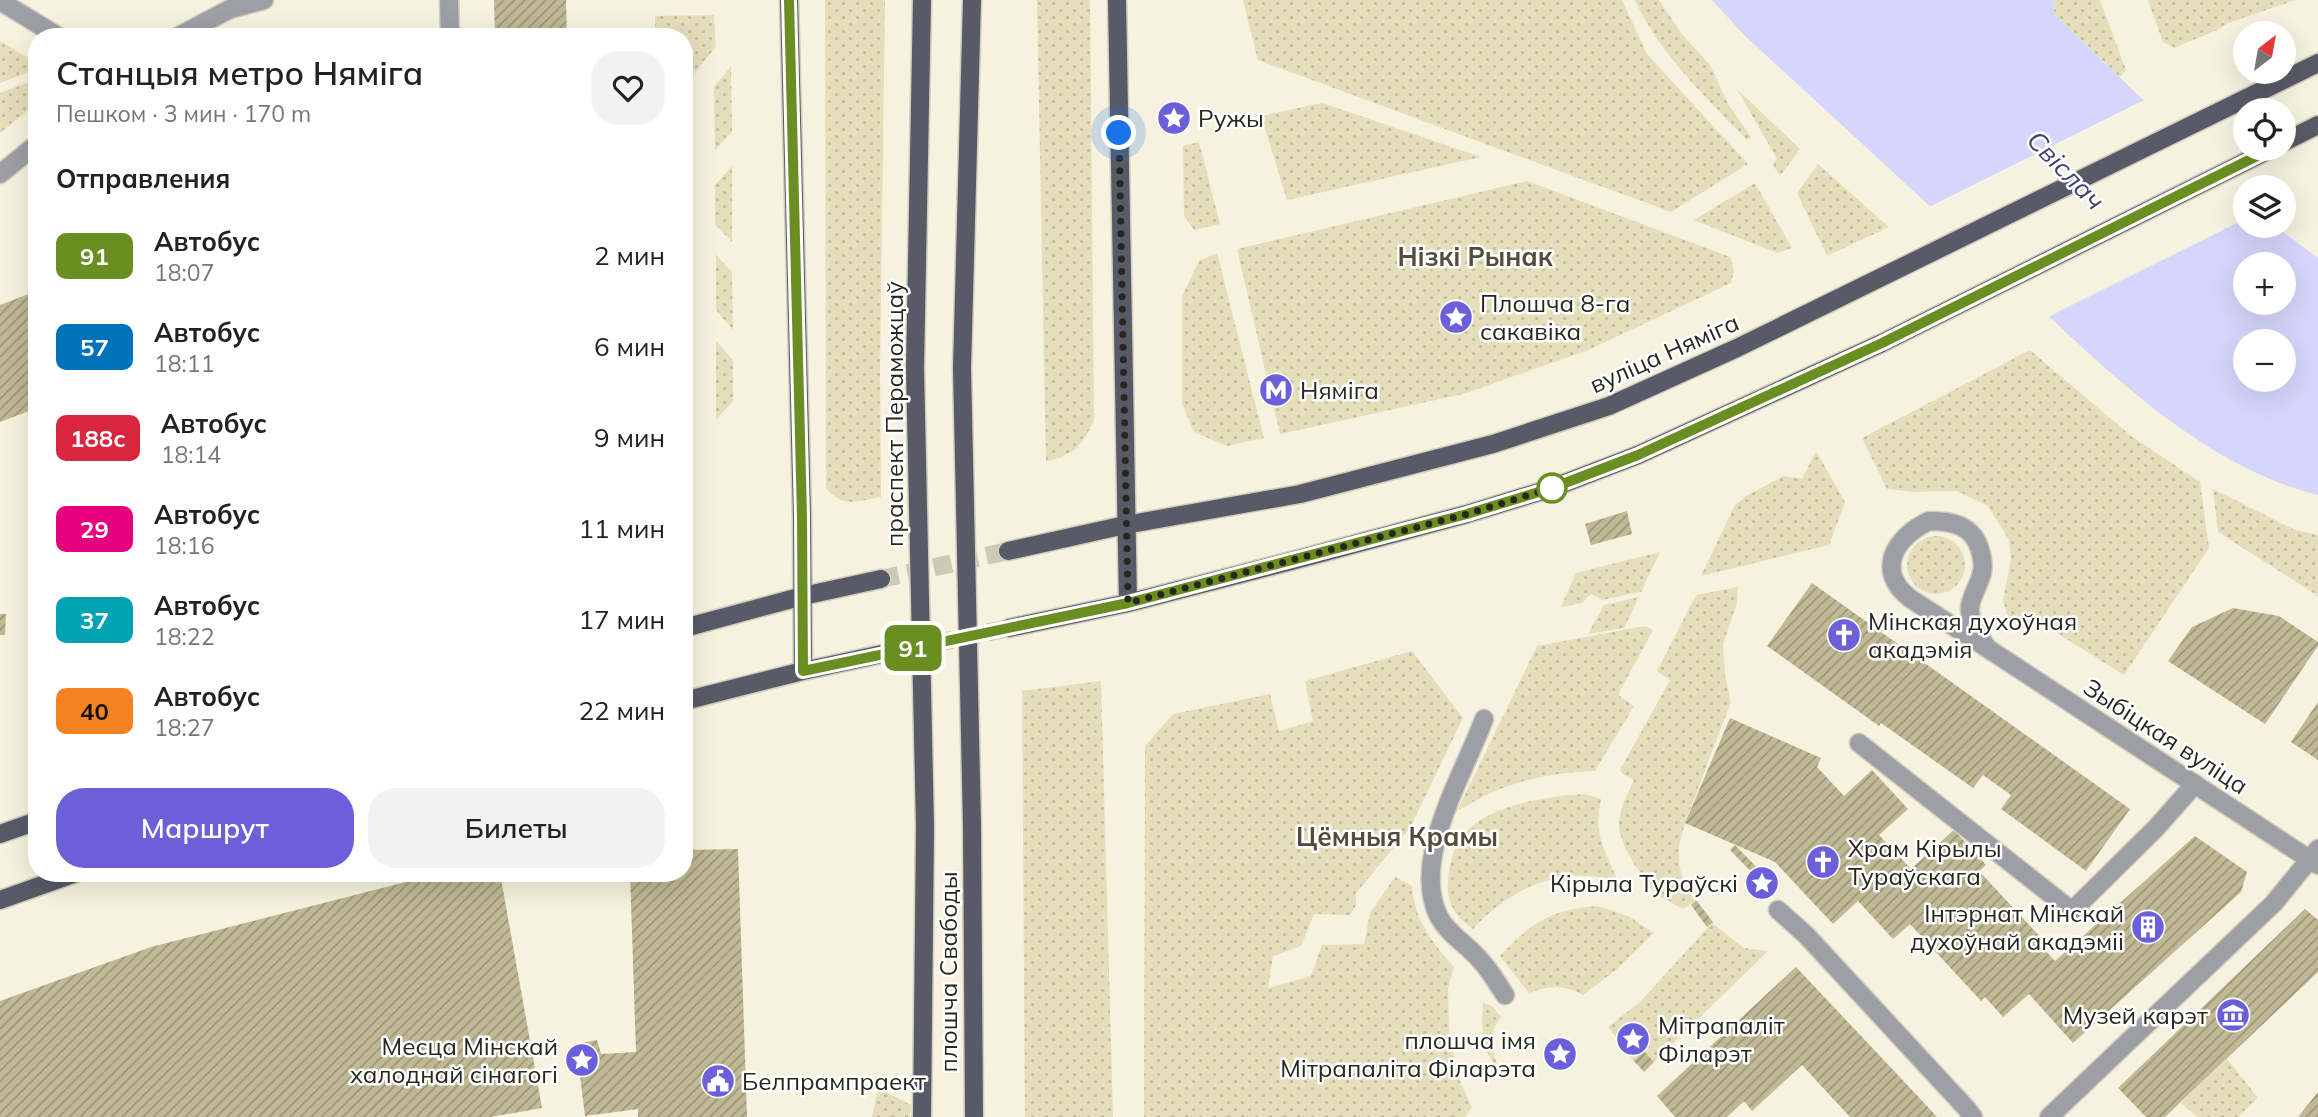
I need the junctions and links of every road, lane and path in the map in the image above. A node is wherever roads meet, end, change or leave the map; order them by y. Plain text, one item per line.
1 (264, 0) edge
2 (449, 0) edge
3 (789, 0) edge
4 (922, 0) edge
5 (972, 0) edge
6 (1117, 0) edge
7 (0, 1) edge
8 (44, 28) edge
9 (194, 28) edge
10 (450, 28) edge
11 (2318, 63) edge
12 (2318, 125) edge
13 (2296, 136) edge
14 (28, 151) edge
15 (2247, 161) edge
16 (0, 174) edge
17 (1125, 525) junction
18 (1008, 551) tunnel mouth
19 (881, 579) tunnel mouth
20 (803, 596) junction
21 (1128, 603) junction
22 (693, 626) edge
23 (1009, 628) tunnel mouth
24 (1987, 648) junction
25 (883, 654) tunnel mouth
26 (803, 671) junction
27 (693, 699) edge
28 (1484, 719) dead end
29 (1859, 743) dead end
30 (2195, 784) junction
31 (28, 824) edge
32 (925, 827) joint
33 (0, 834) edge
34 (2316, 858) edge
35 (52, 882) edge
36 (0, 901) edge
37 (1778, 910) dead end
38 (1505, 995) dead end
39 (922, 1117) edge
40 (974, 1117) edge
41 (1972, 1117) edge
42 (2049, 1117) edge

1 - 9 street
2 - 10 street
3 - 20 main road
4 - 32 main road, праспект Пераможцаў, bridge
5 - 40 main road, плошча Свабоды, bridge
6 - 17 main road
7 - 8 street
11 - 17 main road, вуліца Няміга
12 - 13 main road
14 - 16 street
15 - 21 main road
17 - 18 main road, вуліца Няміга
17 - 21 main road
19 - 20 main road
20 - 22 main road
20 - 26 main road
21 - 23 main road
24 - 24 street, Зыбіцкая вуліца
24 - 30 street, Зыбіцкая вуліца
25 - 26 main road
26 - 27 main road
28 - 38 street
29 - 30 street
30 - 34 street, Зыбіцкая вуліца
31 - 33 main road
32 - 39 main road, плошча Свабоды
34 - 42 street
35 - 36 main road
37 - 41 street

